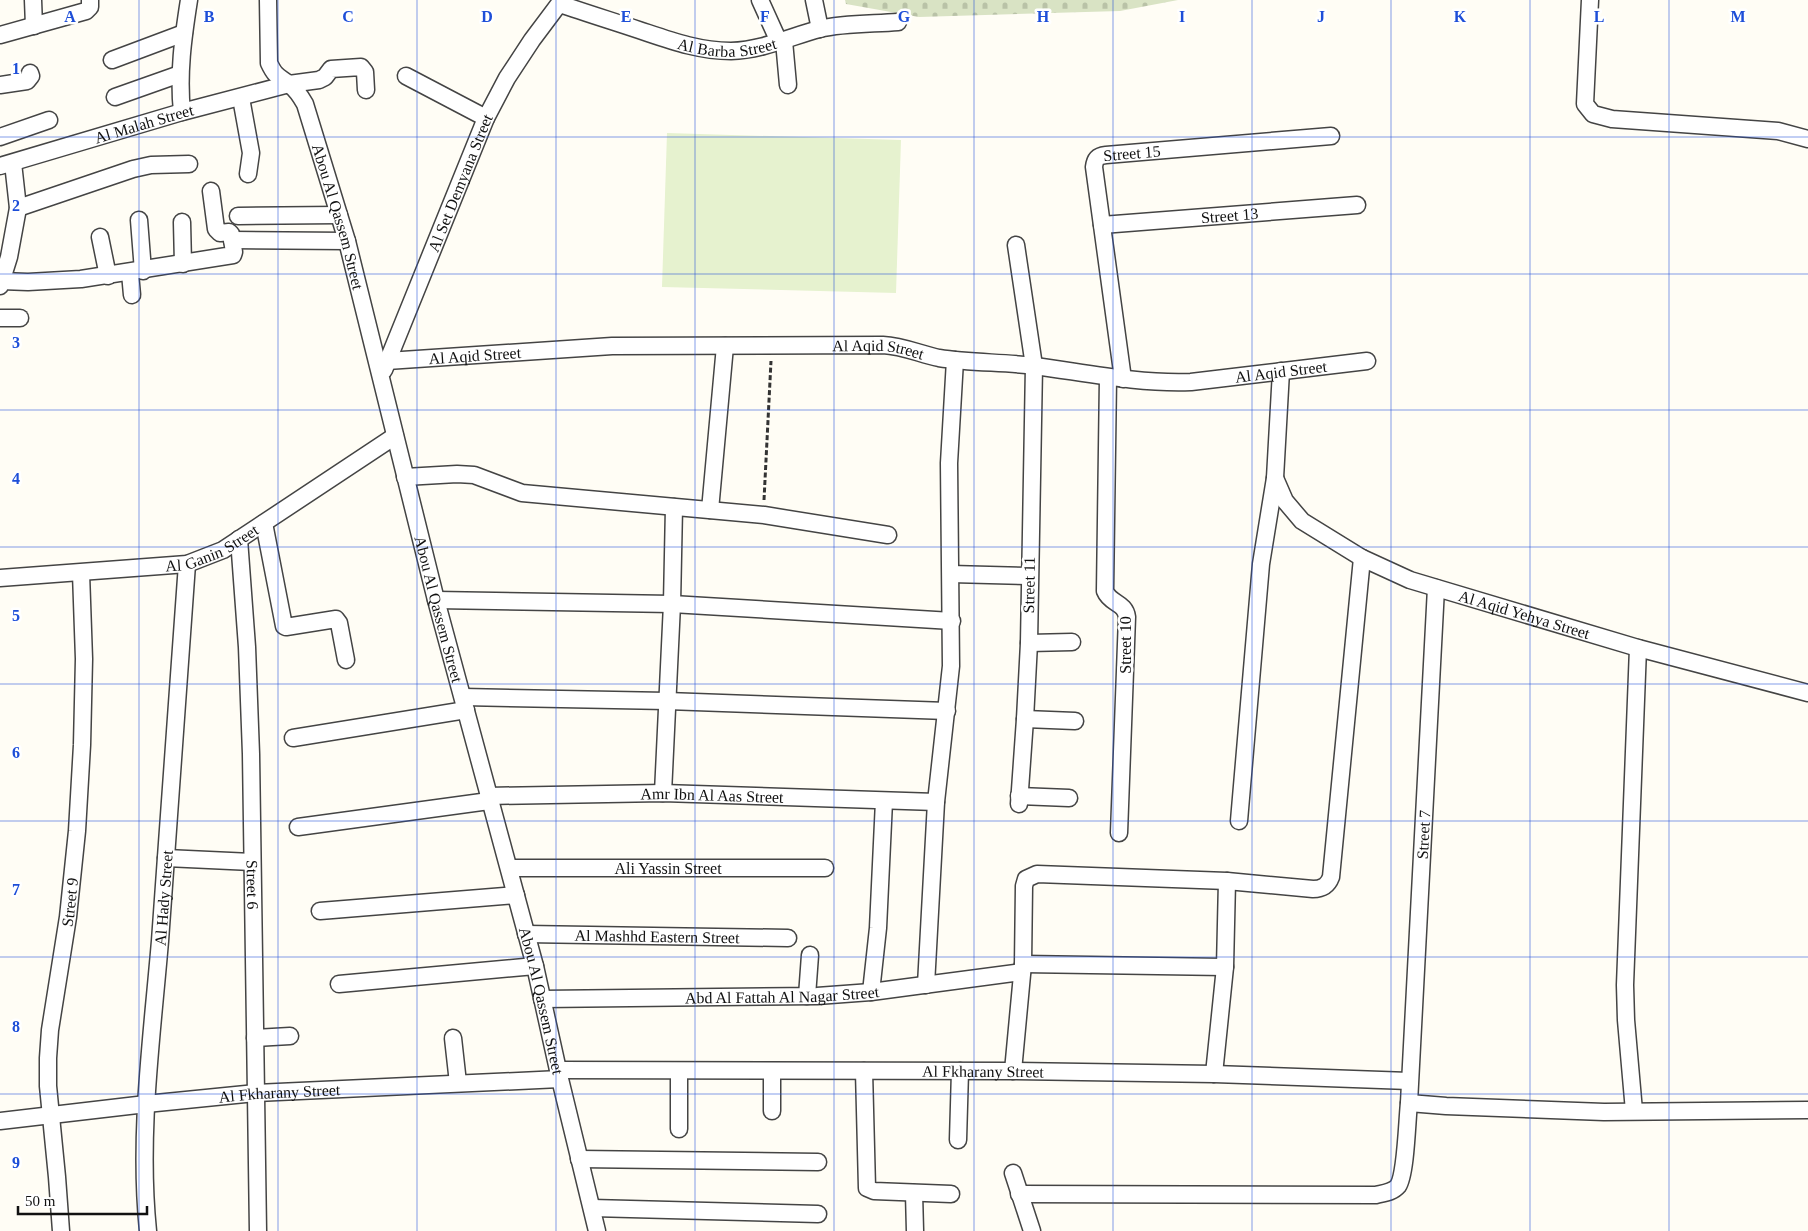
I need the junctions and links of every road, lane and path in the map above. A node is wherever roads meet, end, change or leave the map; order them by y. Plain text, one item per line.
1 (33, 0) edge
2 (90, 0) edge
3 (189, 0) edge
4 (268, 0) edge
5 (760, 0) edge
6 (814, 0) edge
7 (1590, 0) edge
8 (561, 2) edge
9 (898, 22) dead end
10 (34, 26) junction
11 (820, 29) junction
12 (184, 33) junction
13 (0, 35) edge
14 (781, 41) junction
15 (112, 60) dead end
16 (30, 73) dead end
17 (180, 74) junction
18 (406, 76) dead end
19 (289, 84) junction
20 (0, 85) edge
21 (788, 85) dead end
22 (366, 90) dead end
23 (115, 97) dead end
24 (241, 98) junction
25 (182, 112) junction
26 (486, 118) junction
27 (49, 120) dead end
28 (1331, 136) dead end
29 (0, 137) edge
30 (1808, 139) edge
31 (189, 164) dead end
32 (7, 165) edge
33 (248, 174) dead end
34 (211, 191) dead end
35 (1357, 205) dead end
36 (18, 208) junction
37 (339, 215) junction
38 (238, 216) dead end
39 (139, 220) dead end
40 (182, 222) dead end
41 (1102, 225) junction
42 (100, 237) dead end
43 (232, 240) junction
44 (347, 241) junction
45 (1016, 245) dead end
46 (183, 264) junction
47 (137, 272) junction
48 (108, 276) junction
49 (1, 284) edge
50 (132, 294) dead end
51 (0, 318) edge
52 (20, 318) dead end
53 (725, 346) junction
54 (772, 346) junction
55 (955, 360) junction
56 (388, 361) junction
57 (1367, 361) dead end
58 (1034, 366) junction
59 (1281, 371) junction
60 (381, 378) junction
61 (1116, 378) junction
62 (395, 436) junction
63 (406, 477) junction
64 (1275, 478) junction
65 (674, 507) junction
66 (710, 510) junction
67 (764, 515) junction
68 (264, 522) junction
69 (888, 535) dead end
70 (240, 539) junction
71 (1362, 558) junction
72 (187, 564) junction
73 (81, 572) junction
74 (951, 574) junction
75 (1029, 576) junction
76 (0, 578) edge
77 (1436, 588) junction
78 (436, 600) junction
79 (672, 604) junction
80 (952, 621) junction
81 (1072, 642) dead end
82 (1029, 643) junction
83 (1638, 648) junction
84 (346, 660) dead end
85 (1808, 693) edge
86 (667, 701) junction
87 (465, 704) junction
88 (947, 711) junction
89 (1025, 719) junction
90 (1074, 721) dead end
91 (292, 738) dead end
92 (662, 793) junction
93 (1069, 798) dead end
94 (489, 799) junction
95 (884, 801) junction
96 (936, 802) junction
97 (1239, 822) dead end
98 (298, 827) dead end
99 (1119, 833) dead end
100 (166, 858) junction
101 (252, 862) junction
102 (509, 868) junction
103 (825, 868) dead end
104 (1227, 881) junction
105 (516, 895) junction
106 (320, 911) dead end
107 (526, 934) junction
108 (788, 938) dead end
109 (810, 956) dead end
110 (535, 966) junction
111 (1225, 967) junction
112 (1023, 968) junction
113 (339, 984) dead end
114 (926, 984) junction
115 (871, 992) junction
116 (807, 996) junction
117 (542, 999) junction
118 (290, 1036) dead end
119 (255, 1038) junction
120 (453, 1038) dead end
121 (679, 1071) junction
122 (772, 1071) junction
123 (864, 1071) junction
124 (960, 1071) junction
125 (1013, 1071) junction
126 (1214, 1074) junction
127 (559, 1075) junction
128 (1409, 1081) junction
129 (458, 1084) junction
130 (256, 1094) junction
131 (1408, 1103) junction
132 (146, 1104) junction
133 (772, 1110) dead end
134 (1808, 1110) edge
135 (1634, 1111) junction
136 (51, 1114) junction
137 (0, 1121) edge
138 (679, 1130) dead end
139 (958, 1140) dead end
140 (579, 1159) junction
141 (818, 1162) dead end
142 (1013, 1173) dead end
143 (914, 1193) junction
144 (951, 1194) dead end
145 (1019, 1194) junction
146 (592, 1208) junction
147 (818, 1214) dead end
148 (61, 1231) edge
149 (148, 1231) edge
150 (258, 1231) edge
151 (597, 1231) edge
152 (915, 1231) edge
153 (1032, 1231) edge

1 - 10 street
2 - 10 street
3 - 12 street
4 - 19 street, Abou Al Qassem Street
5 - 14 street
6 - 11 street
7 - 30 street
8 - 14 street, Al Barba Street
8 - 26 street, Al Set Demyana Street
9 - 11 street, Al Barba Street
10 - 13 street
11 - 14 street, Al Barba Street
12 - 15 street
12 - 17 street
14 - 21 street
16 - 20 street
17 - 23 street
17 - 25 street
18 - 26 street
19 - 22 street, Al Malah Street
19 - 24 street, Al Malah Street
19 - 37 street, Abou Al Qassem Street
24 - 25 street, Al Malah Street
24 - 33 street
25 - 32 street, Al Malah Street
26 - 56 street, Al Set Demyana Street
27 - 29 street
28 - 41 street, Street 15
31 - 36 street
32 - 36 street
34 - 43 street
35 - 41 street, Street 13
36 - 49 street
37 - 38 street
37 - 44 street, Abou Al Qassem Street
39 - 47 street
40 - 46 street
41 - 61 street, Street 15
42 - 48 street
43 - 44 street
43 - 46 street
44 - 60 street, Abou Al Qassem Street
45 - 58 street, Street 11
46 - 47 street
47 - 48 street
47 - 50 street
48 - 49 street
51 - 52 street
53 - 54 street, Al Aqid Street
53 - 56 street, Al Aqid Street
53 - 66 street
54 - 55 street, Al Aqid Street
54 - 67 path
55 - 58 street, Al Aqid Street
55 - 74 street
56 - 60 street, Al Set Demyana Street
57 - 59 street, Al Aqid Street
58 - 61 street, Al Aqid Street
58 - 75 street, Street 11
59 - 61 street, Al Aqid Street
59 - 64 street
60 - 62 street, Abou Al Qassem Street
61 - 99 street, Street 10
62 - 63 street, Abou Al Qassem Street
62 - 68 street, Al Ganin Street
63 - 65 street
63 - 78 street, Abou Al Qassem Street
64 - 71 street, Al Aqid Yehya Street
64 - 97 street
65 - 66 street
65 - 79 street
66 - 67 street
67 - 69 street
68 - 70 street, Al Ganin Street
68 - 84 street
70 - 72 street, Al Ganin Street
70 - 101 street, Street 6
71 - 77 street, Al Aqid Yehya Street
71 - 104 street
72 - 73 street, Al Ganin Street
72 - 100 street, Al Hady Street
73 - 76 street, Al Ganin Street
73 - 136 street, Street 9
74 - 75 street
74 - 80 street
75 - 82 street, Street 11
77 - 83 street, Al Aqid Yehya Street
77 - 128 street, Street 7
78 - 79 street
78 - 87 street, Abou Al Qassem Street
79 - 80 street
79 - 86 street
80 - 88 street
81 - 82 street
82 - 89 street, Street 11
83 - 85 street, Al Aqid Yehya Street
83 - 135 street
86 - 87 street
86 - 88 street
86 - 92 street
87 - 91 street
87 - 94 street, Abou Al Qassem Street
88 - 96 street
89 - 90 street
89 - 93 street, Street 11
92 - 94 street, Amr Ibn Al Aas Street
92 - 95 street, Amr Ibn Al Aas Street
94 - 98 street, Amr Ibn Al Aas Street
94 - 102 street, Abou Al Qassem Street
95 - 96 street, Amr Ibn Al Aas Street
95 - 115 street
96 - 114 street
100 - 101 street
100 - 132 street, Al Hady Street
101 - 119 street, Street 6
102 - 103 street, Ali Yassin Street
102 - 105 street, Abou Al Qassem Street
104 - 111 street
104 - 112 street
105 - 106 street
105 - 107 street, Abou Al Qassem Street
107 - 108 street, Al Mashhd Eastern Street
107 - 110 street, Abou Al Qassem Street
109 - 116 street
110 - 113 street
110 - 117 street, Abou Al Qassem Street
111 - 112 street, Abd Al Fattah Al Nagar Street
111 - 126 street
112 - 114 street, Abd Al Fattah Al Nagar Street
112 - 125 street
114 - 115 street, Abd Al Fattah Al Nagar Street
115 - 116 street, Abd Al Fattah Al Nagar Street
116 - 117 street, Abd Al Fattah Al Nagar Street
117 - 127 street, Abou Al Qassem Street
118 - 119 street
119 - 130 street, Street 6
120 - 129 street
121 - 122 street, Al Fkharany Street
121 - 127 street, Al Fkharany Street
121 - 138 street
122 - 123 street, Al Fkharany Street
122 - 133 street
123 - 124 street, Al Fkharany Street
123 - 143 street
124 - 125 street, Al Fkharany Street
124 - 139 street
125 - 126 street, Al Fkharany Street
126 - 128 street, Al Fkharany Street
127 - 129 street, Al Fkharany Street
127 - 140 street, Abou Al Qassem Street
128 - 131 street, Street 7
129 - 130 street, Al Fkharany Street
130 - 132 street, Al Fkharany Street
130 - 150 street, Street 6
131 - 135 street
131 - 145 street, Street 7
132 - 136 street, Al Fkharany Street
132 - 149 street, Al Hady Street
134 - 135 street
136 - 137 street, Al Fkharany Street
136 - 148 street, Street 9
140 - 141 street
140 - 146 street, Abou Al Qassem Street
142 - 145 street
143 - 144 street
143 - 152 street
145 - 153 street
146 - 147 street
146 - 151 street, Abou Al Qassem Street

